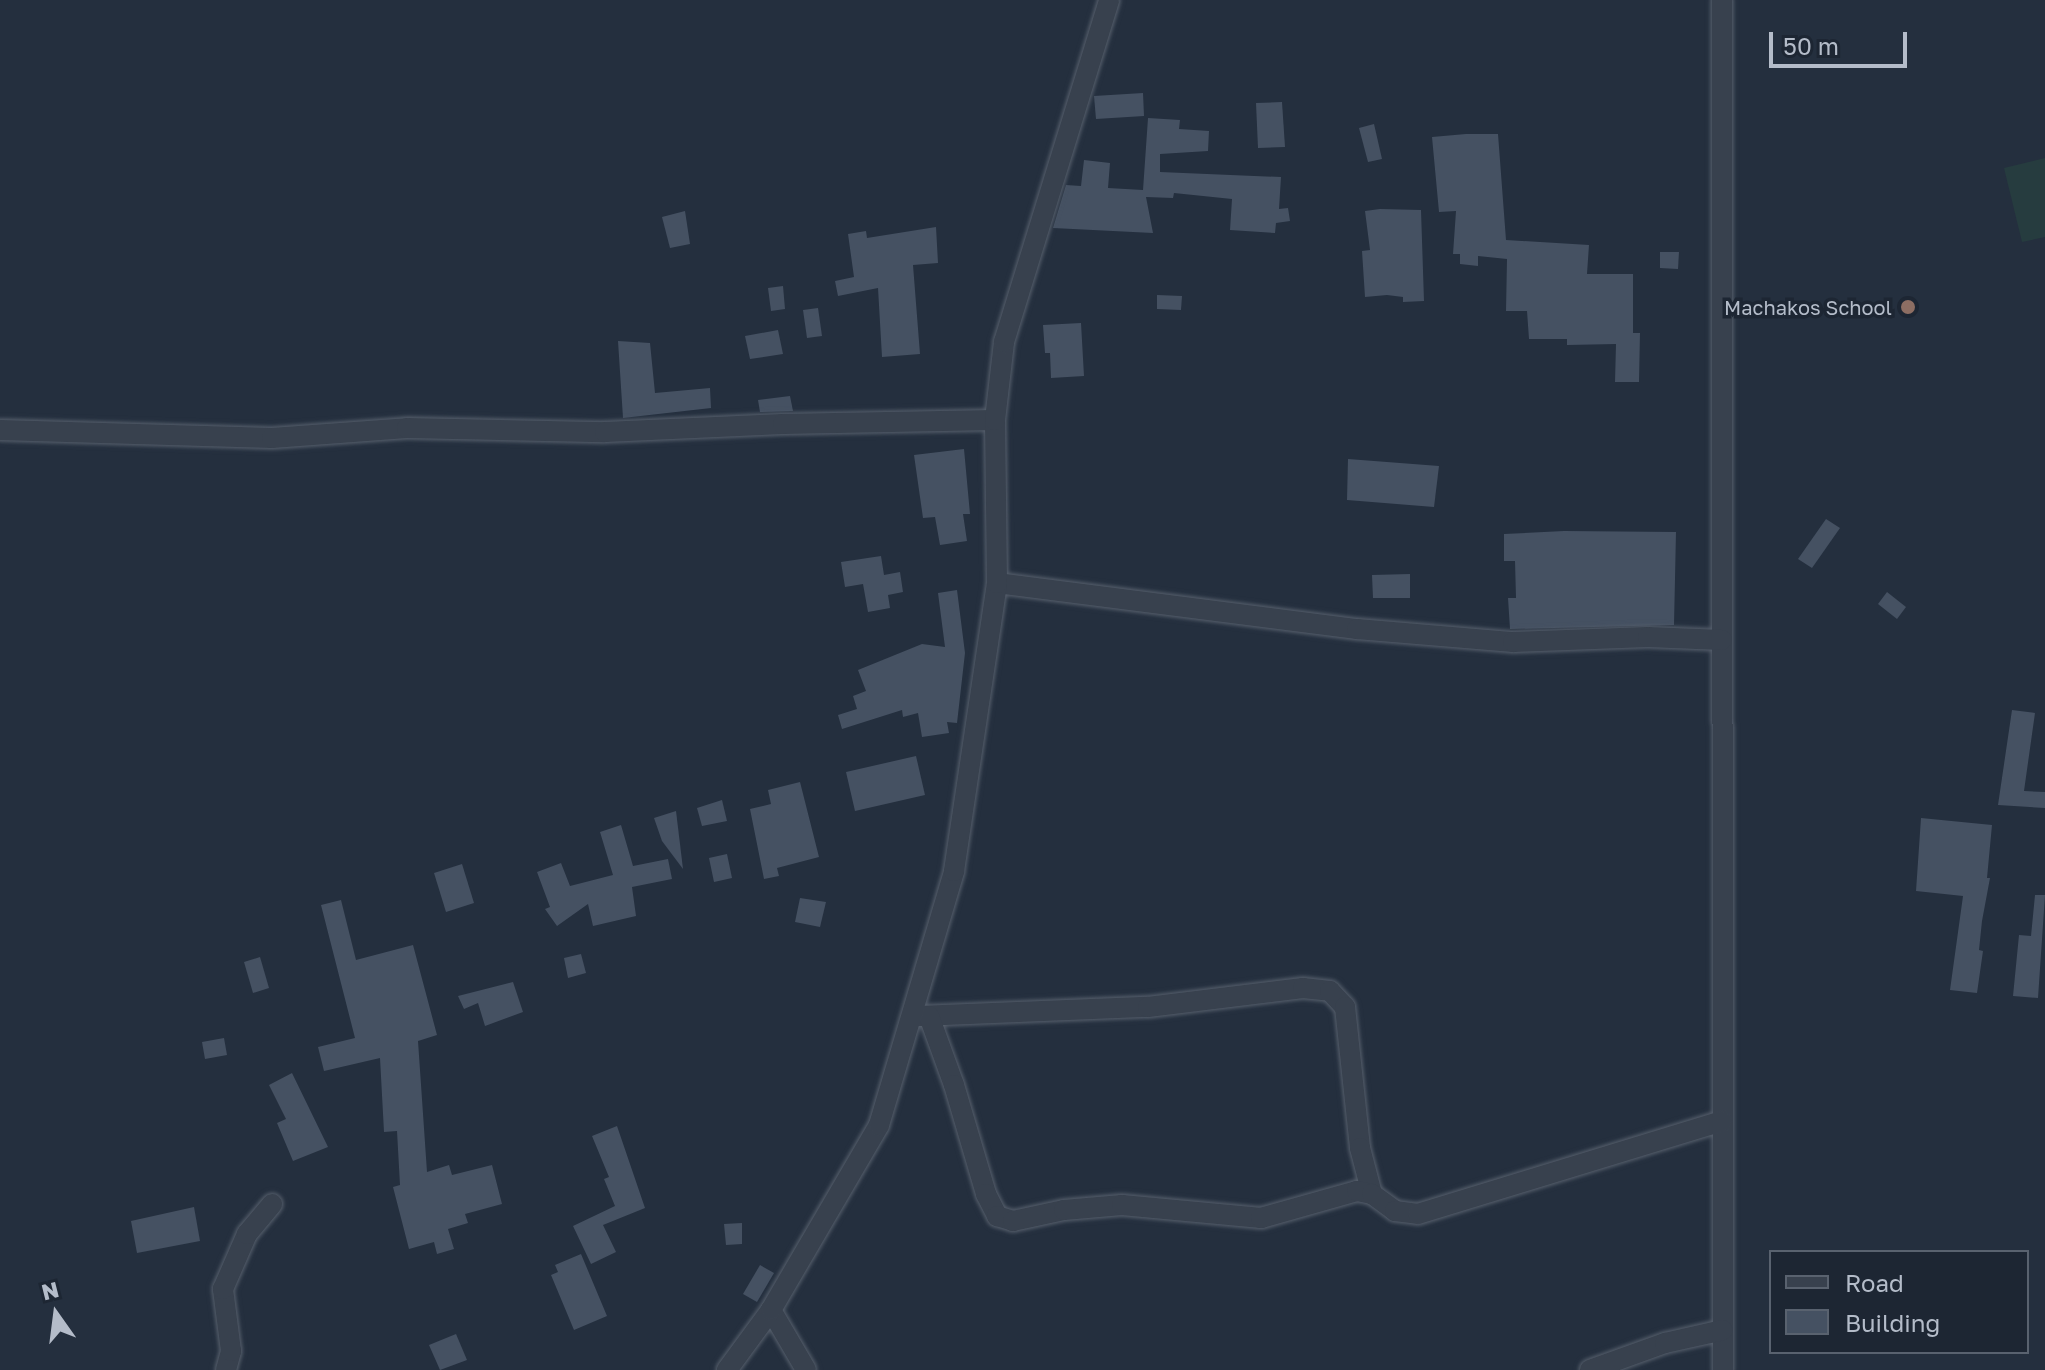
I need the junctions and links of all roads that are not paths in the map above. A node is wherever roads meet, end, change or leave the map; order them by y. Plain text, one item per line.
1 (1109, 0) edge
2 (1722, 0) edge
3 (995, 420) junction
4 (0, 430) edge
5 (997, 583) junction
6 (1722, 640) junction
7 (920, 1016) junction
8 (1722, 1121) junction
9 (1372, 1194) junction
10 (272, 1204) dead end
11 (771, 1310) junction
12 (1723, 1330) junction
13 (226, 1370) edge
14 (727, 1370) edge
15 (806, 1370) edge
16 (1590, 1370) edge
17 (1723, 1370) edge

1 - 3 street
2 - 6 street
3 - 4 street
3 - 5 street
5 - 6 street
5 - 7 street
6 - 8 street
7 - 9 street
7 - 9 street
7 - 11 street
8 - 9 street
8 - 12 street
10 - 13 street
11 - 14 street
11 - 15 street
12 - 16 street
12 - 17 street

